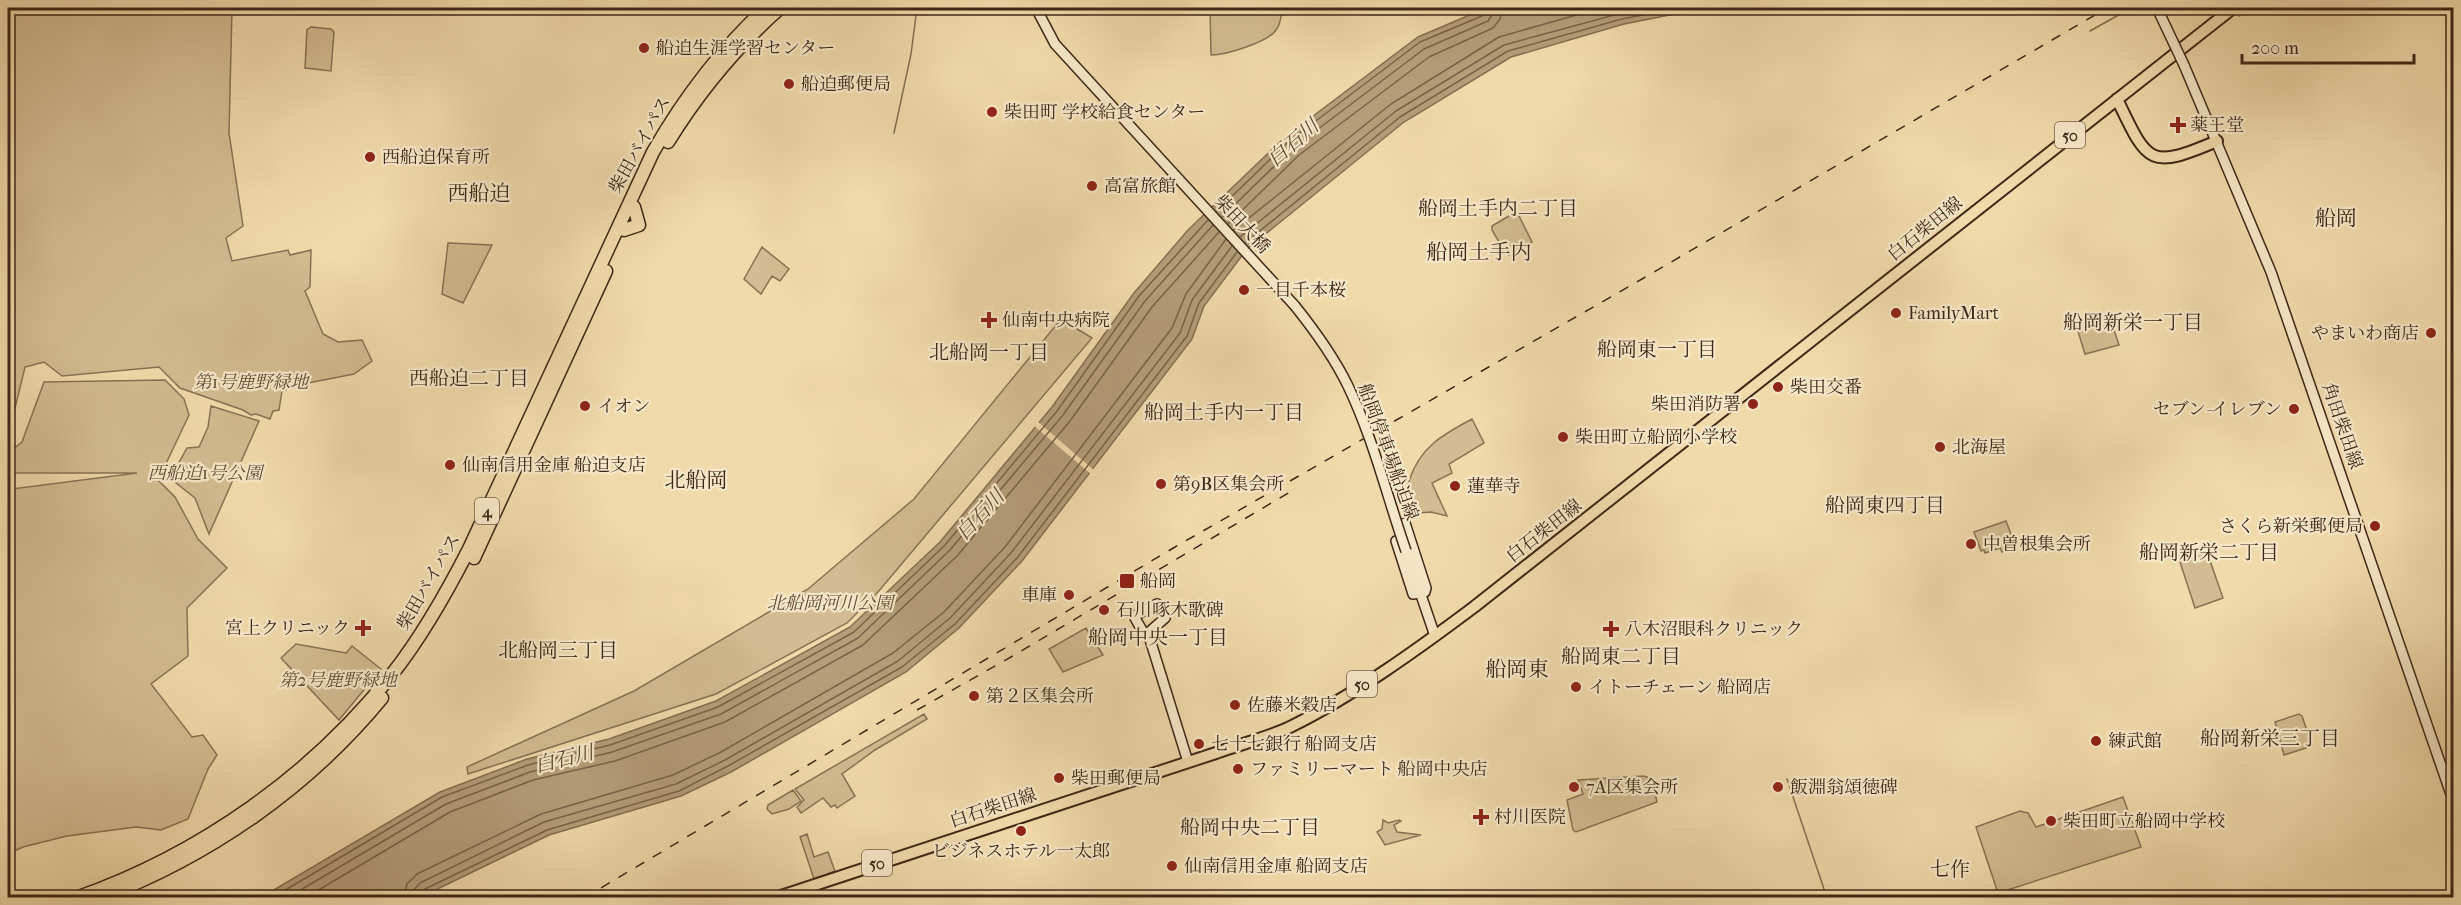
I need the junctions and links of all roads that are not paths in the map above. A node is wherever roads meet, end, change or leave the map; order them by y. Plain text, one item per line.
1 (766, 8) edge
2 (780, 8) edge
3 (1036, 8) edge
4 (2157, 8) edge
5 (2233, 8) edge
6 (2116, 99) junction
7 (2217, 141) junction
8 (1284, 293) joint
9 (1405, 523) dead end
10 (1396, 541) dead end
11 (1421, 594) junction
12 (1148, 633) dead end
13 (1435, 636) junction
14 (1188, 762) junction
15 (2454, 803) edge
16 (76, 897) edge
17 (100, 897) edge
18 (775, 897) edge

1 - 16 highway, 柴田バイパス / 4
2 - 17 highway, 柴田バイパス / 4
3 - 8 main road, 柴田大橋
4 - 7 main road, 角田柴田線, bridge
5 - 6 main road, 白石柴田線 / 50
6 - 7 main road
6 - 13 main road, 白石柴田線 / 50
7 - 15 main road, 角田柴田線
8 - 11 main road, 船岡停車場船迫線, bridge
9 - 11 main road
10 - 11 main road
11 - 13 main road, 船岡停車場船迫線
12 - 14 main road
13 - 14 main road, 白石柴田線 / 50
14 - 18 main road, 白石柴田線 / 50

